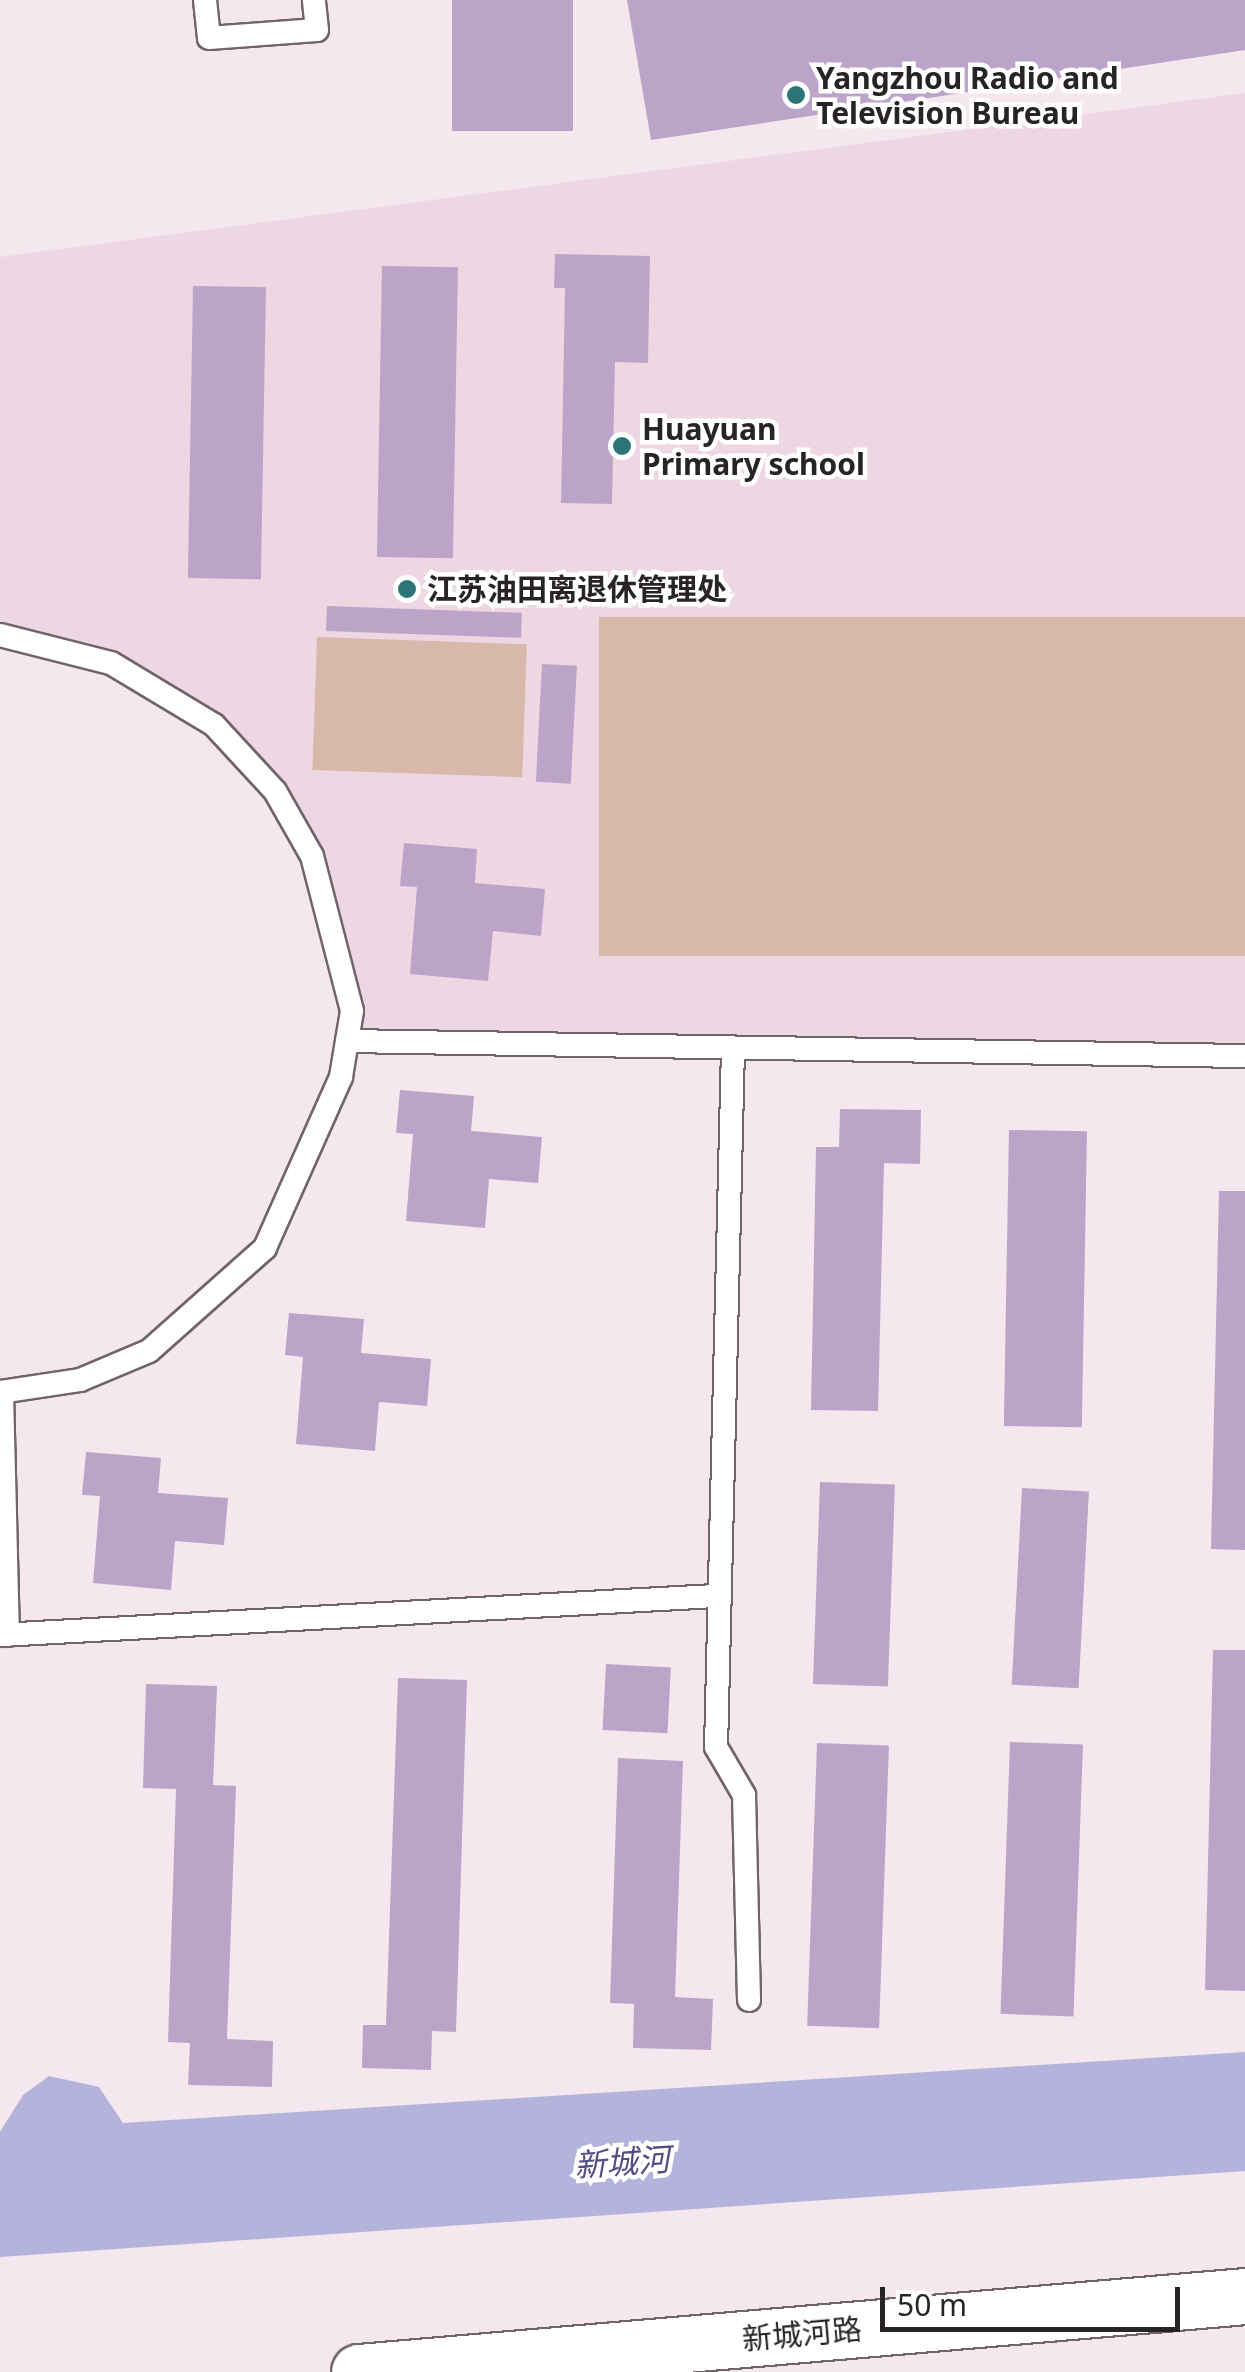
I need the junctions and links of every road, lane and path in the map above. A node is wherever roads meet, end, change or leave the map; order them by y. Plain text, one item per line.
1 (205, 0) edge
2 (314, 0) edge
3 (0, 635) edge
4 (347, 1042) junction
5 (734, 1048) junction
6 (1245, 1056) edge
7 (1, 1392) edge
8 (715, 1596) junction
9 (4, 1635) edge
10 (749, 2000) dead end
11 (1245, 2296) edge
12 (359, 2372) edge

1 - 2 lane
3 - 4 lane
4 - 5 lane
4 - 7 lane
5 - 6 lane
5 - 8 lane
7 - 9 lane
8 - 9 lane
8 - 10 lane
11 - 12 street, 新城河路

